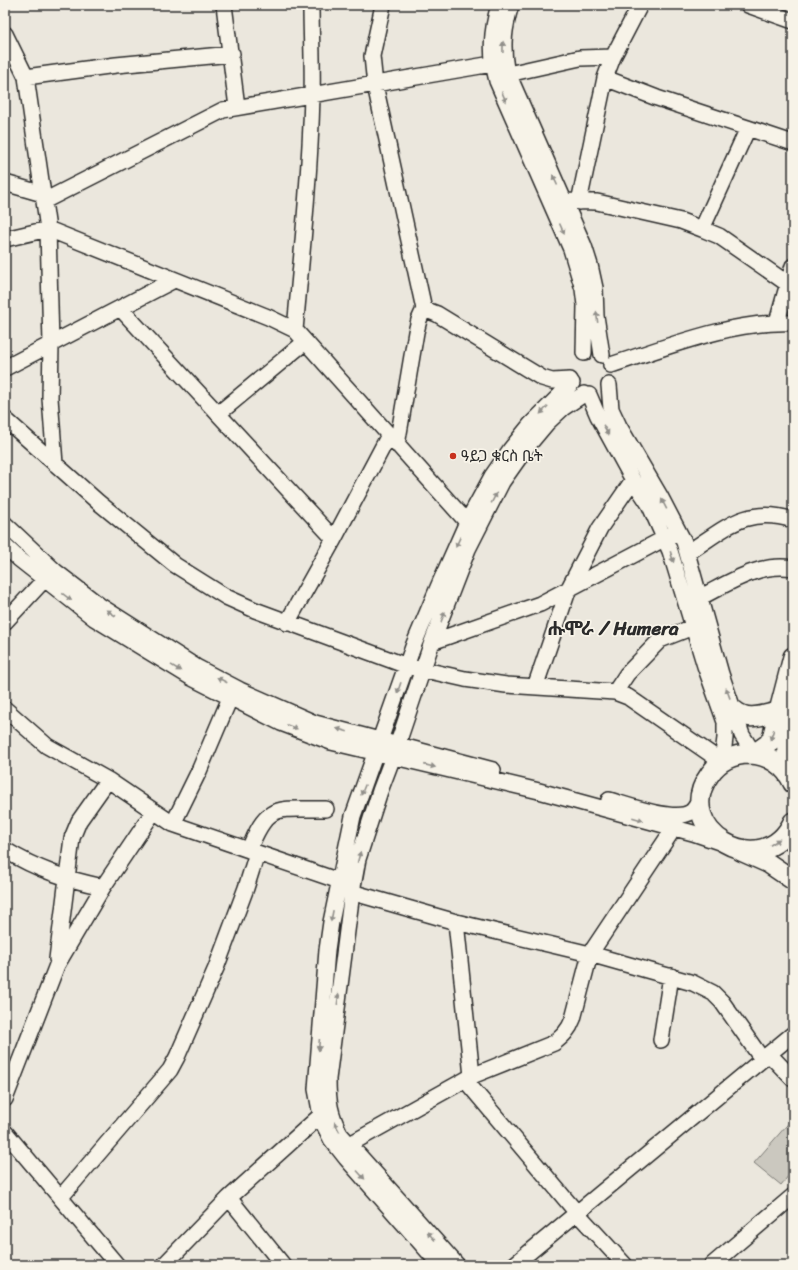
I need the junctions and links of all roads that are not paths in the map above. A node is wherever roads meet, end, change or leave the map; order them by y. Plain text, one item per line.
1 (224, 5) edge
2 (310, 5) edge
3 (383, 5) edge
4 (499, 5) edge
5 (511, 5) edge
6 (640, 5) edge
7 (748, 5) edge
8 (793, 21) edge
9 (5, 34) edge
10 (232, 54) junction
11 (613, 57) junction
12 (492, 64) junction
13 (508, 74) junction
14 (26, 77) junction
15 (605, 78) junction
16 (375, 85) junction
17 (312, 94) junction
18 (237, 107) junction
19 (748, 128) junction
20 (793, 143) edge
21 (5, 183) edge
22 (44, 198) junction
23 (564, 201) junction
24 (579, 202) junction
25 (48, 229) junction
26 (702, 229) junction
27 (5, 239) edge
28 (793, 266) edge
29 (174, 280) junction
30 (788, 284) junction
31 (120, 308) junction
32 (424, 308) junction
33 (777, 322) junction
34 (793, 323) edge
35 (295, 330) junction
36 (305, 342) junction
37 (51, 344) junction
38 (607, 360) junction
39 (5, 368) edge
40 (574, 369) junction
41 (609, 385) junction
42 (587, 394) junction
43 (218, 414) junction
44 (5, 418) edge
45 (393, 440) junction
46 (55, 464) junction
47 (633, 480) junction
48 (793, 520) edge
49 (5, 524) edge
50 (473, 525) junction
51 (671, 535) junction
52 (334, 539) junction
53 (5, 546) edge
54 (687, 553) junction
55 (793, 568) edge
56 (44, 580) junction
57 (569, 588) junction
58 (699, 598) junction
59 (5, 622) edge
60 (287, 623) junction
61 (693, 627) junction
62 (432, 642) junction
63 (153, 647) junction
64 (793, 657) edge
65 (407, 666) junction
66 (423, 668) junction
67 (535, 687) junction
68 (616, 692) junction
69 (230, 698) junction
70 (5, 709) edge
71 (734, 710) junction
72 (786, 711) edge
73 (377, 747) junction
74 (395, 752) junction
75 (754, 754) junction
76 (722, 762) junction
77 (108, 780) junction
78 (793, 782) edge
79 (540, 787) junction
80 (701, 797) junction
81 (326, 809) dead end
82 (154, 811) junction
83 (793, 822) edge
84 (173, 824) junction
85 (674, 828) junction
86 (728, 845) junction
87 (5, 850) edge
88 (253, 852) junction
89 (67, 879) junction
90 (793, 880) edge
91 (103, 887) junction
92 (346, 887) junction
93 (456, 922) junction
94 (590, 954) junction
95 (57, 966) junction
96 (671, 976) junction
97 (793, 1034) edge
98 (660, 1040) dead end
99 (766, 1056) junction
100 (468, 1078) junction
101 (793, 1079) edge
102 (5, 1099) edge
103 (325, 1113) junction
104 (5, 1132) edge
105 (345, 1148) junction
106 (793, 1196) edge
107 (61, 1198) junction
108 (229, 1198) junction
109 (577, 1213) junction
110 (117, 1265) edge
111 (164, 1265) edge
112 (283, 1265) edge
113 (440, 1265) edge
114 (457, 1265) edge
115 (514, 1265) edge
116 (625, 1265) edge
117 (712, 1265) edge

1 - 10 street
2 - 17 street
3 - 16 street
4 - 12 street
13 -> 5 street
6 - 11 street
7 - 8 street
9 - 14 street
10 - 14 street
10 - 18 street
11 - 13 street
11 - 15 street
12 - 16 street
12 -> 40 street
23 -> 13 street
14 - 22 street
15 - 19 street
15 - 24 street
16 - 17 street
16 - 32 street
17 - 18 street
17 - 35 street
18 - 22 street
19 - 20 street
19 - 26 street
21 - 22 street
22 - 25 street
23 - 24 street
38 -> 23 street
24 - 26 street
25 - 27 street
25 - 29 street
25 - 37 street
26 - 30 street
28 - 30 street
29 - 31 street
29 - 35 street
30 - 33 street
31 - 37 street
31 - 43 street
32 - 40 street
32 - 45 street
33 - 34 street
33 - 38 street
35 - 36 street
36 - 43 street
36 - 45 street
37 - 39 street
37 - 46 street
38 - 40 street
38 - 41 street
40 - 42 street
40 -> 50 street
41 - 42 street
51 -> 41 street
42 -> 47 street
50 -> 42 street
43 - 52 street
44 - 46 street
45 - 50 street
45 - 52 street
46 - 60 street
47 - 51 street
47 - 57 street
48 - 54 street
63 -> 49 street
62 -> 50 street
50 -> 65 street
51 - 54 street
51 - 57 street
51 -> 61 street
52 - 60 street
53 - 56 street
54 - 58 street
55 - 58 street
56 - 59 street
56 -> 63 street
57 - 62 street
57 - 67 street
71 -> 58 street
60 - 65 street
61 - 68 street
61 - 76 street
62 - 66 street
63 -> 69 street
73 -> 63 street
64 - 72 main road
65 - 66 street
65 -> 73 street
66 - 67 street
66 - 74 street
67 - 68 street
68 - 76 street
69 -> 73 street
69 - 84 street
70 - 77 street
71 - 72 main road
71 - 75 street
72 -> 75 main road
72 - 78 main road
73 - 74 street
73 -> 92 street
74 - 79 street
92 -> 74 street
75 - 76 main road
75 - 78 main road
76 - 80 main road
77 - 82 street
77 - 89 street
79 - 80 street
79 -> 85 street
80 - 86 main road
81 - 88 street
82 - 84 street
82 - 91 street
86 -> 83 main road
84 - 88 street
85 - 86 street
85 - 94 street
86 - 90 main road
87 - 89 street
88 - 92 street
88 - 107 street
89 - 91 street
89 - 95 street
91 - 95 street
92 - 93 street
92 - 103 street
93 - 94 street
93 - 100 street
94 - 96 street
94 - 100 street
95 - 102 street
96 - 98 street
96 - 99 street
97 - 99 street
99 - 101 street
99 - 109 street
100 - 105 street
100 - 109 street
103 - 105 street
103 - 108 street
104 - 107 street
105 -> 113 street
114 -> 105 street
106 - 117 street
107 - 110 street
108 - 111 street
108 - 112 street
109 - 115 street
109 - 116 street

